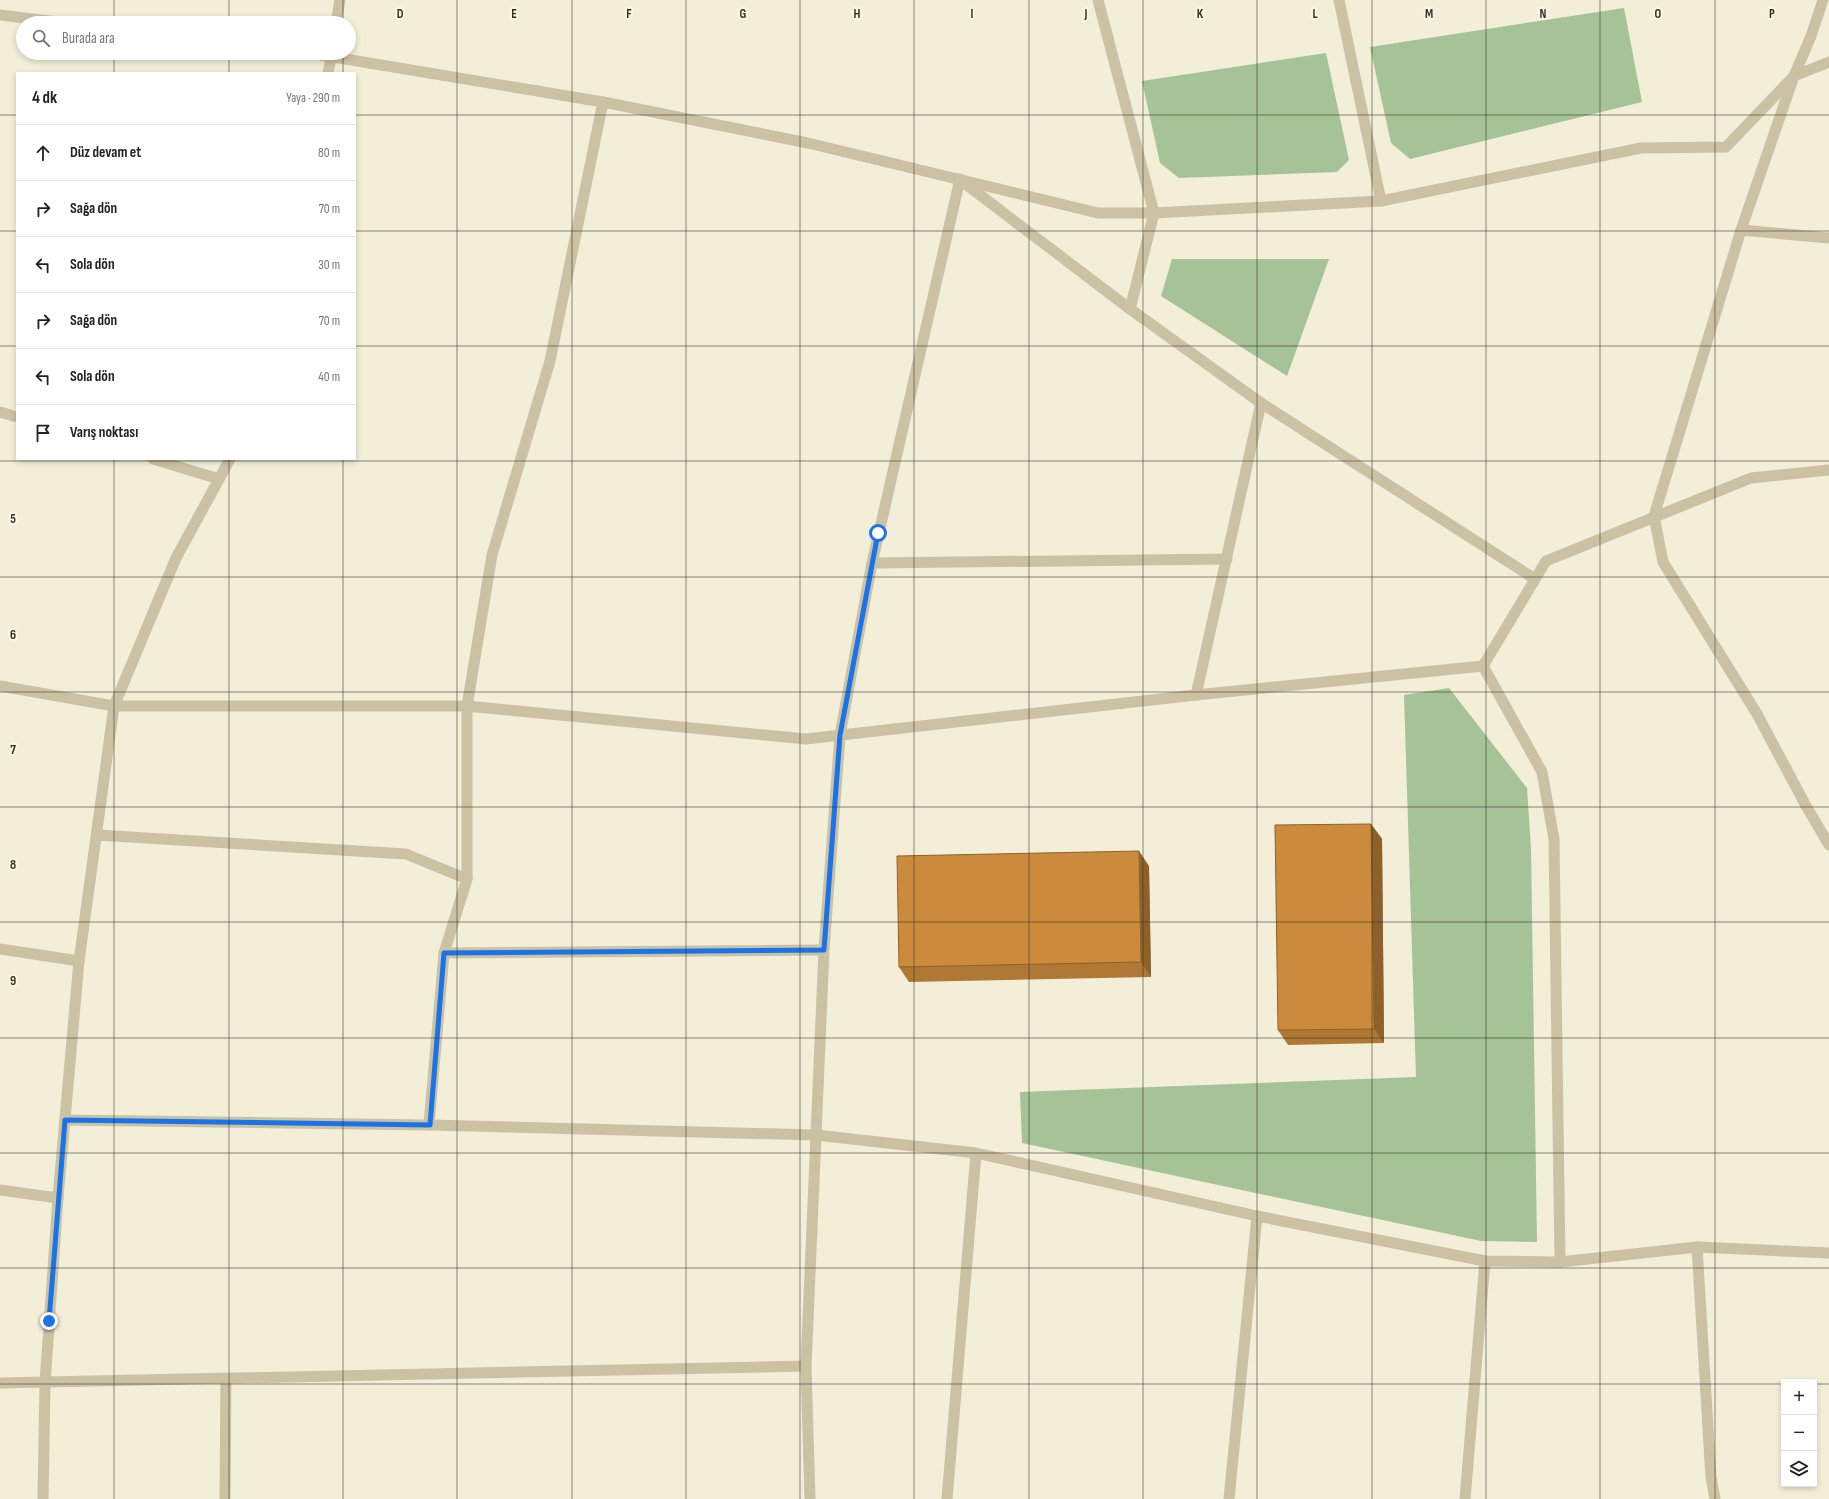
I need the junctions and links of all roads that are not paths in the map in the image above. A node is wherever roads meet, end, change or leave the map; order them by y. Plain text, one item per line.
1 (340, 0) edge
2 (1098, 0) edge
3 (1339, 0) edge
4 (1823, 0) edge
5 (0, 15) edge
6 (337, 16) edge
7 (16, 17) edge
8 (356, 58) edge
9 (330, 60) edge
10 (1829, 62) edge
11 (328, 72) edge
12 (1794, 76) junction
13 (603, 102) junction
14 (960, 179) junction
15 (1381, 201) junction
16 (1154, 213) junction
17 (1741, 230) junction
18 (1829, 238) edge
19 (1130, 309) junction
20 (1261, 403) junction
21 (0, 412) edge
22 (16, 417) edge
23 (156, 460) edge
24 (229, 460) edge
25 (1829, 470) edge
26 (219, 479) junction
27 (1654, 516) junction
28 (1227, 559) junction
29 (872, 563) junction
30 (1535, 579) junction
31 (1483, 666) junction
32 (0, 686) edge
33 (1196, 695) junction
34 (114, 706) junction
35 (467, 706) junction
36 (840, 735) junction
37 (97, 835) junction
38 (1829, 845) edge
39 (467, 879) junction
40 (0, 949) edge
41 (824, 950) junction
42 (444, 953) junction
43 (79, 961) junction
44 (65, 1120) junction
45 (430, 1125) junction
46 (816, 1135) junction
47 (976, 1153) junction
48 (0, 1190) edge
49 (58, 1198) junction
50 (1257, 1216) junction
51 (1697, 1247) junction
52 (1829, 1253) edge
53 (1485, 1261) junction
54 (1560, 1262) junction
55 (806, 1366) junction
56 (226, 1379) junction
57 (0, 1383) edge
58 (45, 1383) junction
59 (43, 1499) edge
60 (225, 1499) edge
61 (810, 1499) edge
62 (947, 1499) edge
63 (1229, 1499) edge
64 (1465, 1499) edge
65 (1715, 1499) edge

1 - 6 street
2 - 16 street
3 - 15 street
4 - 12 street
5 - 7 street
8 - 13 street
9 - 11 street
10 - 12 street
12 - 15 street
12 - 17 street
13 - 14 street
13 - 35 street
14 - 16 street
14 - 19 street
14 - 29 street
15 - 16 street
16 - 19 street
17 - 18 street
17 - 27 street
19 - 20 street
20 - 28 street
20 - 30 street
21 - 22 street
23 - 26 street
24 - 26 street
25 - 27 street
26 - 34 street
27 - 30 street
27 - 38 street
28 - 29 street
28 - 33 street
29 - 36 street
30 - 31 street
31 - 33 street
31 - 54 street
32 - 34 street
33 - 36 street
34 - 35 street
34 - 37 street
35 - 36 street
35 - 39 street
36 - 41 street
37 - 39 street
37 - 43 street
39 - 42 street
40 - 43 street
41 - 42 street
41 - 46 street
42 - 45 street
43 - 44 street
44 - 45 street
44 - 49 street
45 - 46 street
46 - 47 street
46 - 55 street
47 - 50 street
47 - 62 street
48 - 49 street
49 - 58 street
50 - 53 street
50 - 63 street
51 - 52 street
51 - 54 street
51 - 65 street
53 - 54 street
53 - 64 street
55 - 56 street
55 - 61 street
56 - 58 street
56 - 60 street
57 - 58 street
58 - 59 street

